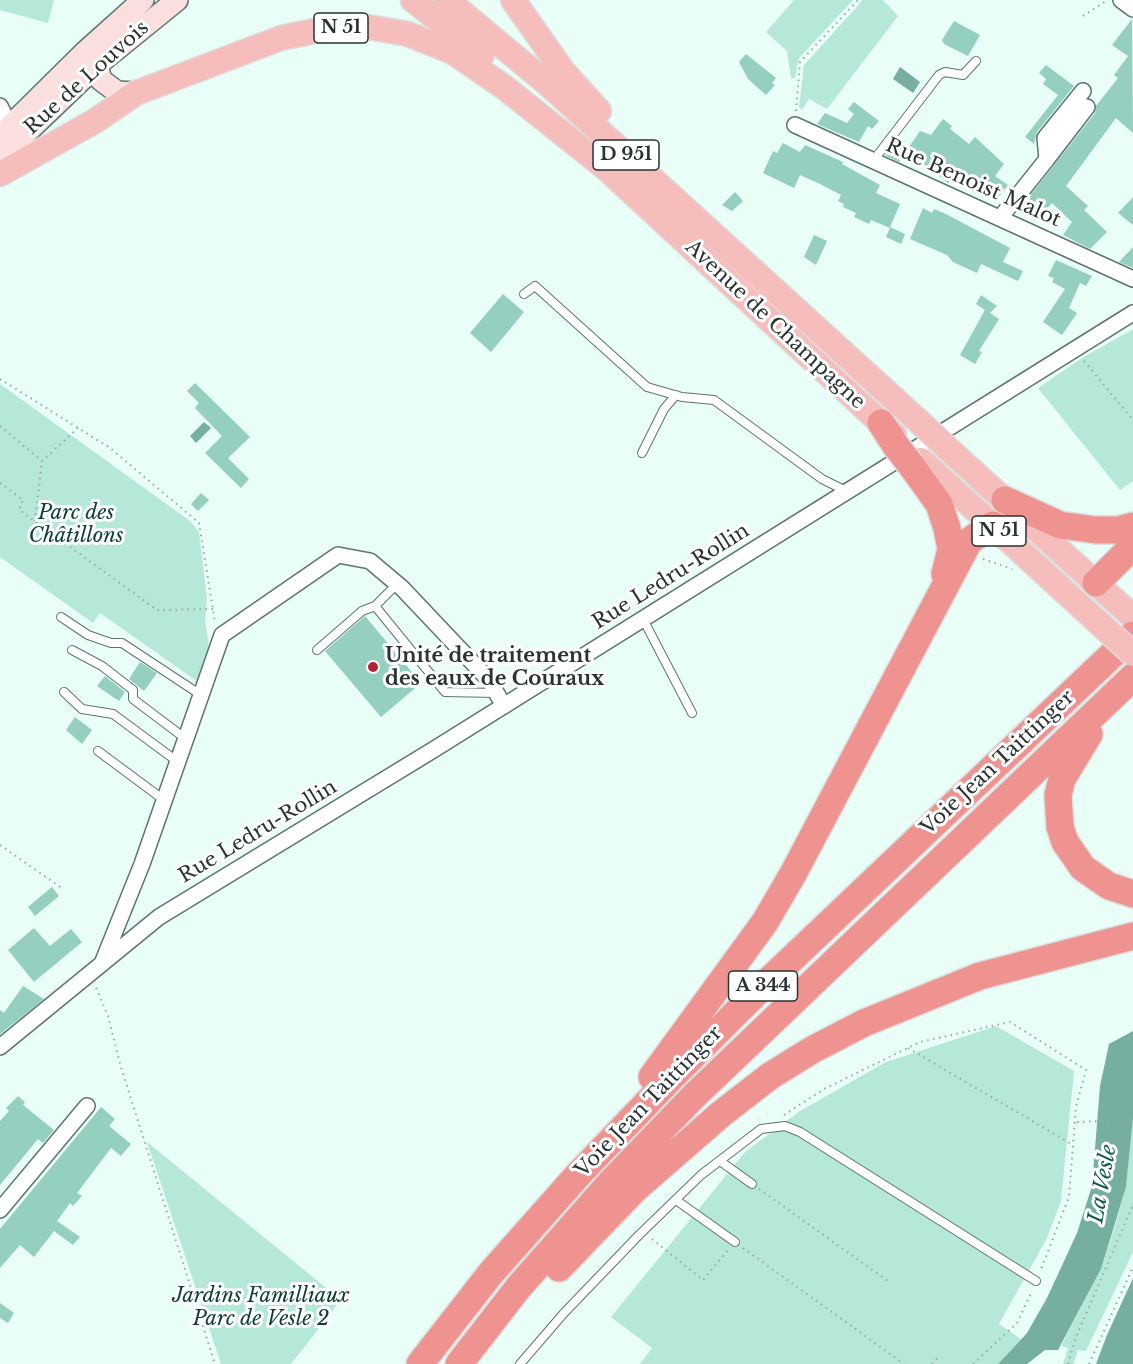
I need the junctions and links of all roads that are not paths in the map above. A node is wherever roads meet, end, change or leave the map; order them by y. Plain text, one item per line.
1 (177, 0) edge
2 (413, 0) edge
3 (447, 0) edge
4 (513, 0) edge
5 (1121, 0) edge
6 (129, 5) edge
7 (1133, 9) edge
8 (976, 61) dead end
9 (97, 65) junction
10 (1083, 91) dead end
11 (136, 93) junction
12 (0, 106) edge
13 (1087, 107) dead end
14 (13, 124) edge
15 (795, 125) road end
16 (0, 158) edge
17 (1047, 159) junction
18 (873, 161) junction
19 (607, 170) junction
20 (0, 174) edge
21 (1000, 218) junction
22 (1133, 279) edge
23 (524, 294) dead end
24 (1133, 313) edge
25 (801, 314) junction
26 (676, 395) junction
27 (881, 423) joint
28 (926, 428) joint
29 (642, 453) dead end
30 (908, 454) junction
31 (846, 491) junction
32 (1014, 509) junction
33 (993, 525) junction
34 (1133, 526) edge
35 (1133, 546) edge
36 (1096, 583) junction
37 (397, 584) junction
38 (940, 595) junction
39 (1078, 603) junction
40 (375, 606) junction
41 (1126, 611) edge
42 (62, 617) dead end
43 (643, 619) junction
44 (1133, 635) edge
45 (72, 650) dead end
46 (317, 650) dead end
47 (1133, 654) edge
48 (1124, 686) edge
49 (64, 692) dead end
50 (201, 694) junction
51 (500, 699) junction
52 (692, 713) dead end
53 (186, 739) junction
54 (98, 751) dead end
55 (178, 762) junction
56 (164, 800) junction
57 (1133, 894) edge
58 (1133, 936) edge
59 (96, 969) junction
60 (0, 1047) edge
61 (87, 1106) dead end
62 (720, 1161) junction
63 (577, 1176) junction
64 (752, 1184) road end
65 (676, 1200) junction
66 (0, 1210) edge
67 (735, 1242) road end
68 (1036, 1281) road end
69 (523, 1363) edge
70 (420, 1364) edge
71 (459, 1364) edge
72 (466, 1364) edge

1 - 9 street, Rue de Louvois
2 - 19 main road, Avenue de Champagne / D 951
3 - 25 main road, Avenue de Champagne / D 951
4 - 25 main road
5 - 7 street
6 - 9 street
6 - 14 street
8 - 18 lane
9 - 11 street
9 - 16 street, Rue de Louvois
10 - 17 street
11 - 19 main road, N 51
11 - 20 main road, N 51
12 - 14 street
13 - 17 street
15 - 18 street, Rue Benoist Malot
17 - 21 street
18 - 21 street, Rue Benoist Malot
19 - 27 main road, Avenue de Champagne / D 951
21 - 22 street, Rue Benoist Malot
23 - 26 lane
24 - 31 street, Rue Ledru-Rollin
25 - 28 main road, Avenue de Champagne / D 951
26 - 29 lane
26 - 31 lane
27 - 30 highway
28 - 32 main road, Avenue de Champagne / N 51, bridge
30 - 33 main road, N 51
30 - 38 highway
31 - 43 street, Rue Ledru-Rollin
32 - 33 main road
32 - 34 highway
32 - 36 main road, Avenue de Champagne / N 51
33 - 38 highway
33 - 39 main road, N 51
35 - 36 highway
36 - 39 main road
36 - 41 main road, Avenue de Champagne / N 51
37 - 40 lane
37 - 50 street
37 - 51 street
38 - 63 highway
39 - 47 main road, N 51, bridge
40 - 46 lane
40 - 51 lane
42 - 50 lane
43 - 51 street, Rue Ledru-Rollin
43 - 52 lane
44 - 63 highway, Voie Jean Taittinger / A 344
45 - 53 lane
48 - 57 highway
48 - 71 highway, Voie Jean Taittinger / A 344
49 - 55 lane
50 - 53 street
51 - 59 street, Rue Ledru-Rollin
53 - 55 street
54 - 56 lane
55 - 56 street
56 - 59 street
58 - 72 highway
59 - 60 street, Rue Ledru-Rollin
61 - 66 street
62 - 64 lane
62 - 65 lane
62 - 68 lane
63 - 70 highway, Voie Jean Taittinger / A 344
65 - 67 lane
65 - 69 lane

